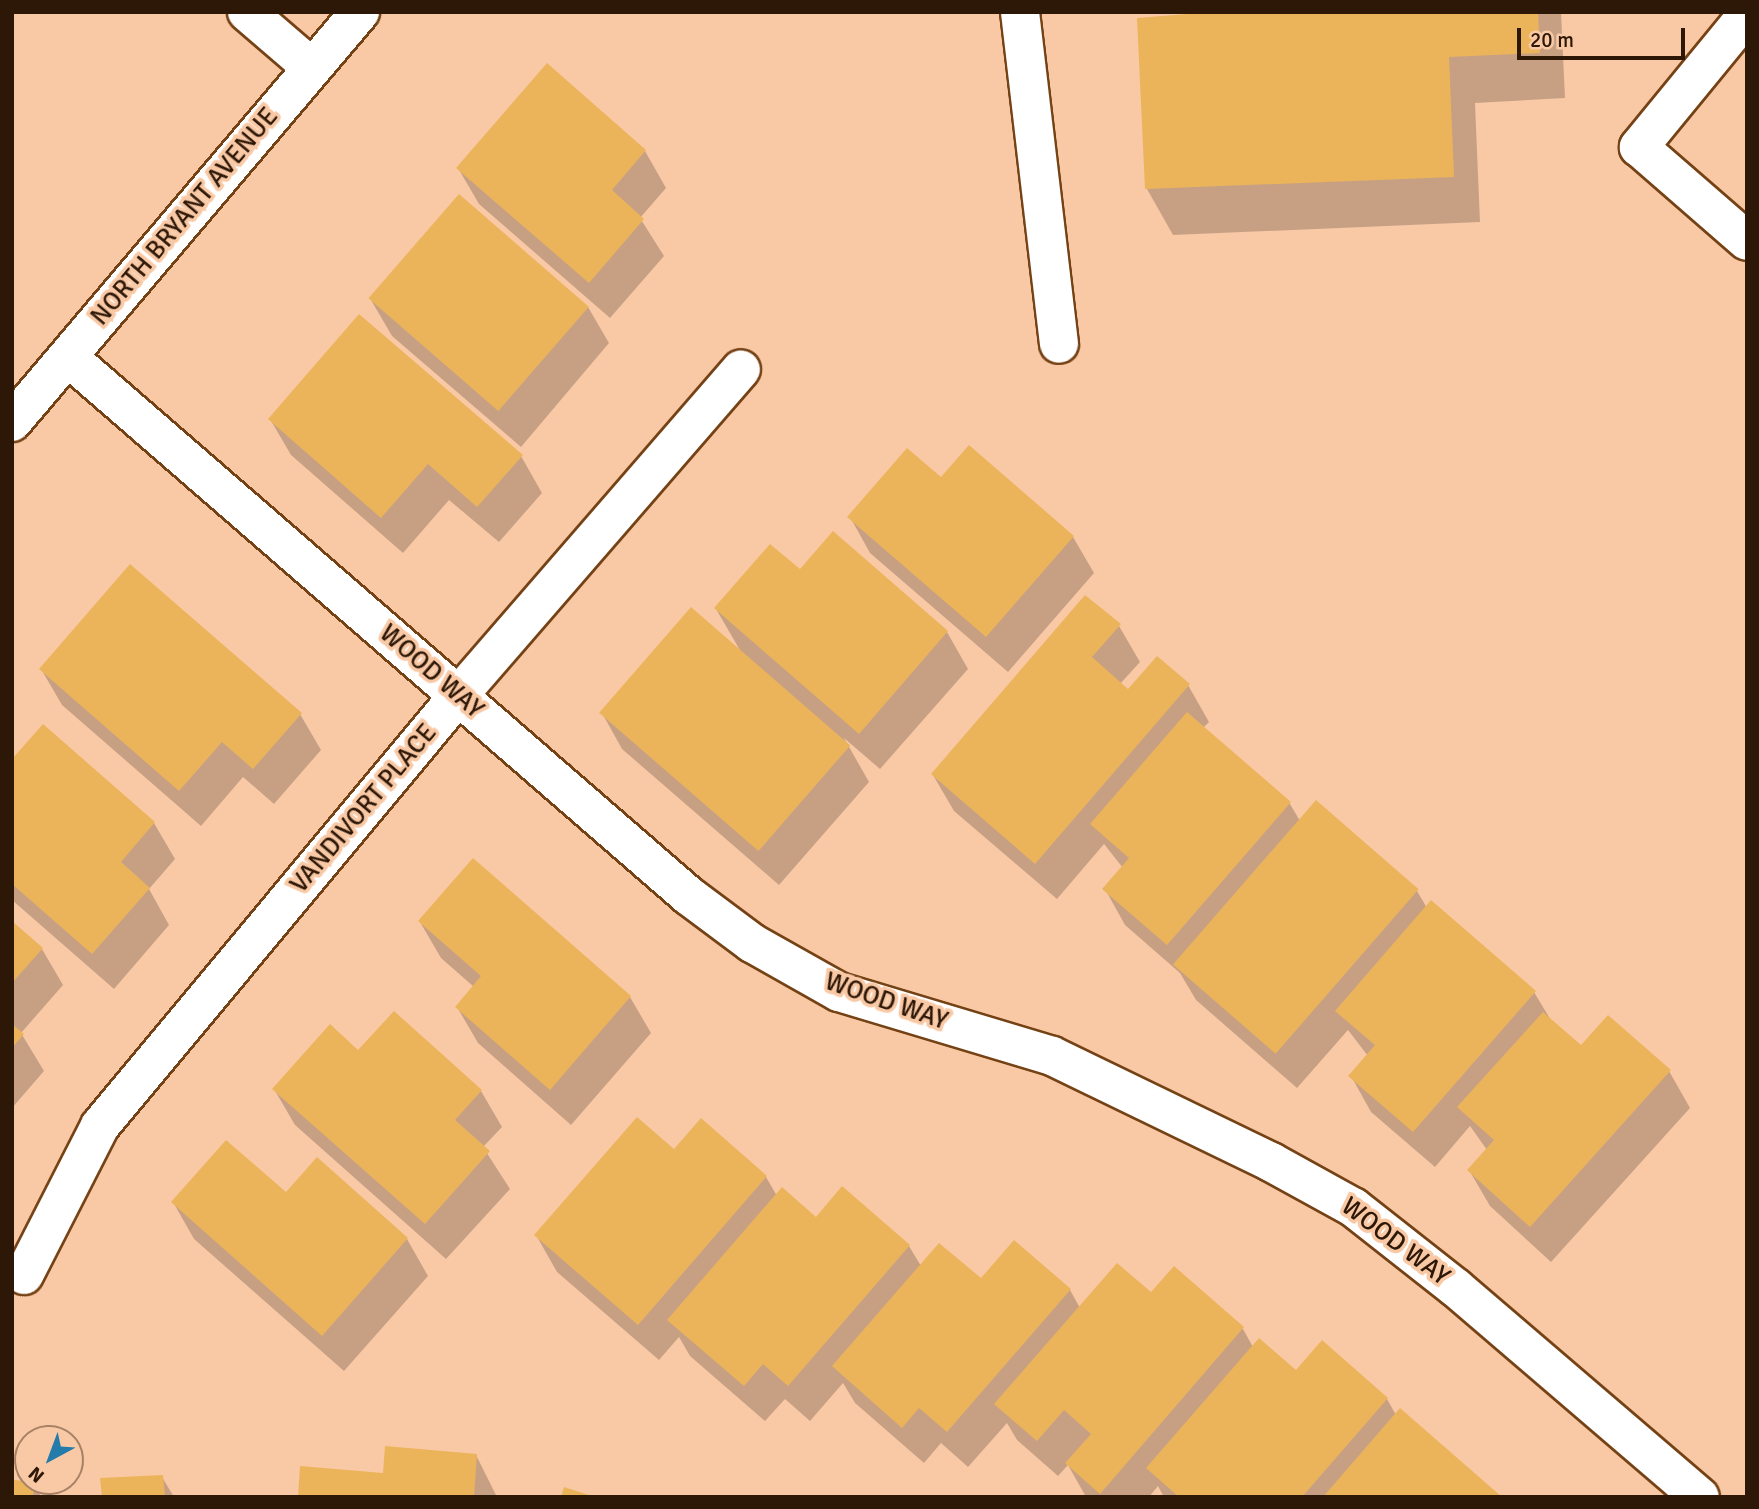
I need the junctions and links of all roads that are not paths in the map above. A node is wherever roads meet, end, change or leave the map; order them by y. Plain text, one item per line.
1 (247, 12) edge
2 (359, 12) edge
3 (1020, 12) edge
4 (1747, 15) edge
5 (310, 67) junction
6 (1747, 241) edge
7 (1059, 344) dead end
8 (68, 357) junction
9 (741, 369) dead end
10 (12, 422) edge
11 (458, 696) junction
12 (24, 1275) dead end
13 (1700, 1497) edge

1 - 5 street
2 - 5 street, NORTH BRYANT AVENUE
3 - 7 street
4 - 6 street
5 - 8 street, NORTH BRYANT AVENUE
8 - 10 street, NORTH BRYANT AVENUE
8 - 11 street, WOOD WAY
9 - 11 street, VANDIVORT PLACE
11 - 12 street, VANDIVORT PLACE
11 - 13 street, WOOD WAY

